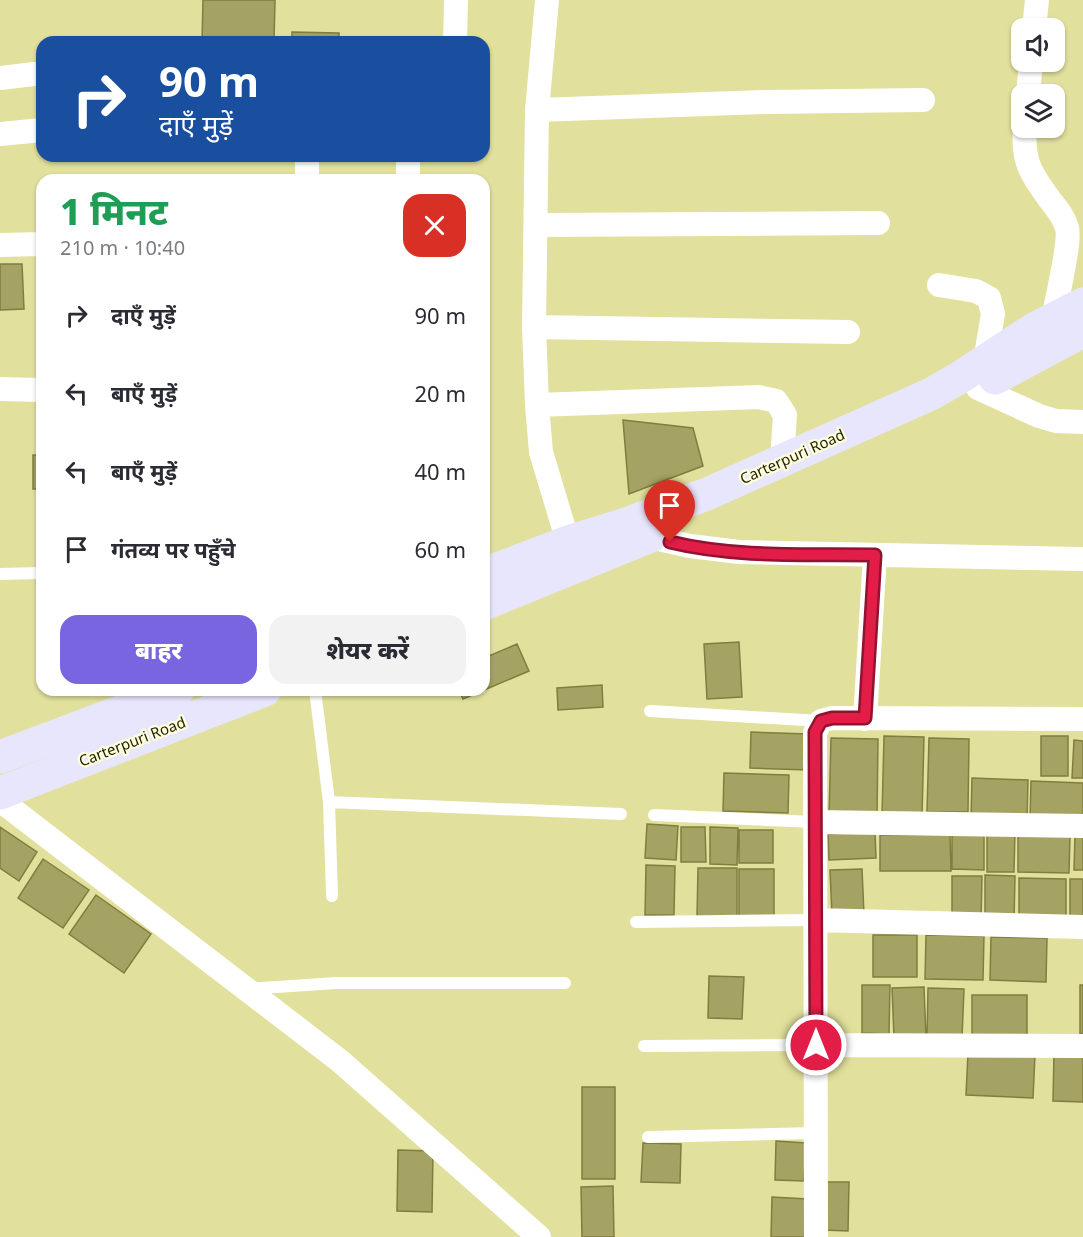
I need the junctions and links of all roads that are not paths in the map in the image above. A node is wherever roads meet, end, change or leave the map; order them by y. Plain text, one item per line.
1 (456, 0) edge
2 (547, 0) edge
3 (1037, 0) edge
4 (1035, 18) edge
5 (455, 36) edge
6 (34, 74) dead end
7 (0, 78) edge
8 (923, 100) dead end
9 (537, 110) junction
10 (36, 131) edge
11 (0, 134) edge
12 (1024, 138) edge
13 (878, 223) dead end
14 (536, 225) junction
15 (36, 244) edge
16 (0, 245) edge
17 (939, 285) dead end
18 (1083, 304) edge
19 (1053, 320) junction
20 (534, 327) junction
21 (1083, 330) edge
22 (848, 332) dead end
23 (982, 374) junction
24 (0, 389) edge
25 (36, 390) edge
26 (537, 405) junction
27 (1083, 422) edge
28 (783, 460) junction
29 (650, 537) junction
30 (568, 542) junction
31 (875, 555) junction
32 (1083, 559) edge
33 (490, 572) edge
34 (36, 573) edge
35 (0, 574) edge
36 (490, 602) edge
37 (162, 696) edge
38 (250, 696) edge
39 (316, 696) edge
40 (650, 711) dead end
41 (865, 718) junction
42 (1083, 719) edge
43 (821, 721) junction
44 (0, 757) edge
45 (0, 793) edge
46 (0, 800) edge
47 (329, 802) junction
48 (621, 814) dead end
49 (654, 815) dead end
50 (815, 822) junction
51 (1083, 826) edge
52 (332, 896) dead end
53 (815, 920) junction
54 (636, 922) dead end
55 (1083, 927) edge
56 (565, 983) dead end
57 (247, 990) junction
58 (816, 1045) junction
59 (644, 1046) dead end
60 (1083, 1046) edge
61 (816, 1133) junction
62 (648, 1137) dead end
63 (539, 1237) edge
64 (816, 1237) edge

1 - 5 street
2 - 9 street
3 - 4 street
6 - 7 street
8 - 9 street
9 - 14 street
10 - 11 street
12 - 19 street
13 - 14 street
14 - 20 street
15 - 16 street
17 - 23 street
18 - 19 main road, Carterpuri Road
19 - 23 main road, Carterpuri Road
20 - 22 street
20 - 26 street
21 - 23 main road, Carterpuri Road
23 - 27 street
23 - 28 main road, Carterpuri Road
23 - 29 main road, Carterpuri Road
24 - 25 street
26 - 28 street
26 - 30 street
28 - 30 main road, Carterpuri Road
29 - 31 street
29 - 36 main road, Carterpuri Road
30 - 33 main road, Carterpuri Road
31 - 32 street
31 - 41 street
34 - 35 lane
37 - 44 main road, Carterpuri Road
38 - 45 main road, Carterpuri Road
39 - 47 lane
40 - 43 lane
41 - 42 street
41 - 43 street
43 - 50 street
46 - 57 street
47 - 48 lane
47 - 52 lane
49 - 50 lane
50 - 51 street
50 - 53 street
53 - 54 lane
53 - 55 street
53 - 58 street
56 - 57 lane
57 - 63 street
58 - 59 lane
58 - 60 street
58 - 61 street
61 - 62 lane
61 - 64 street

